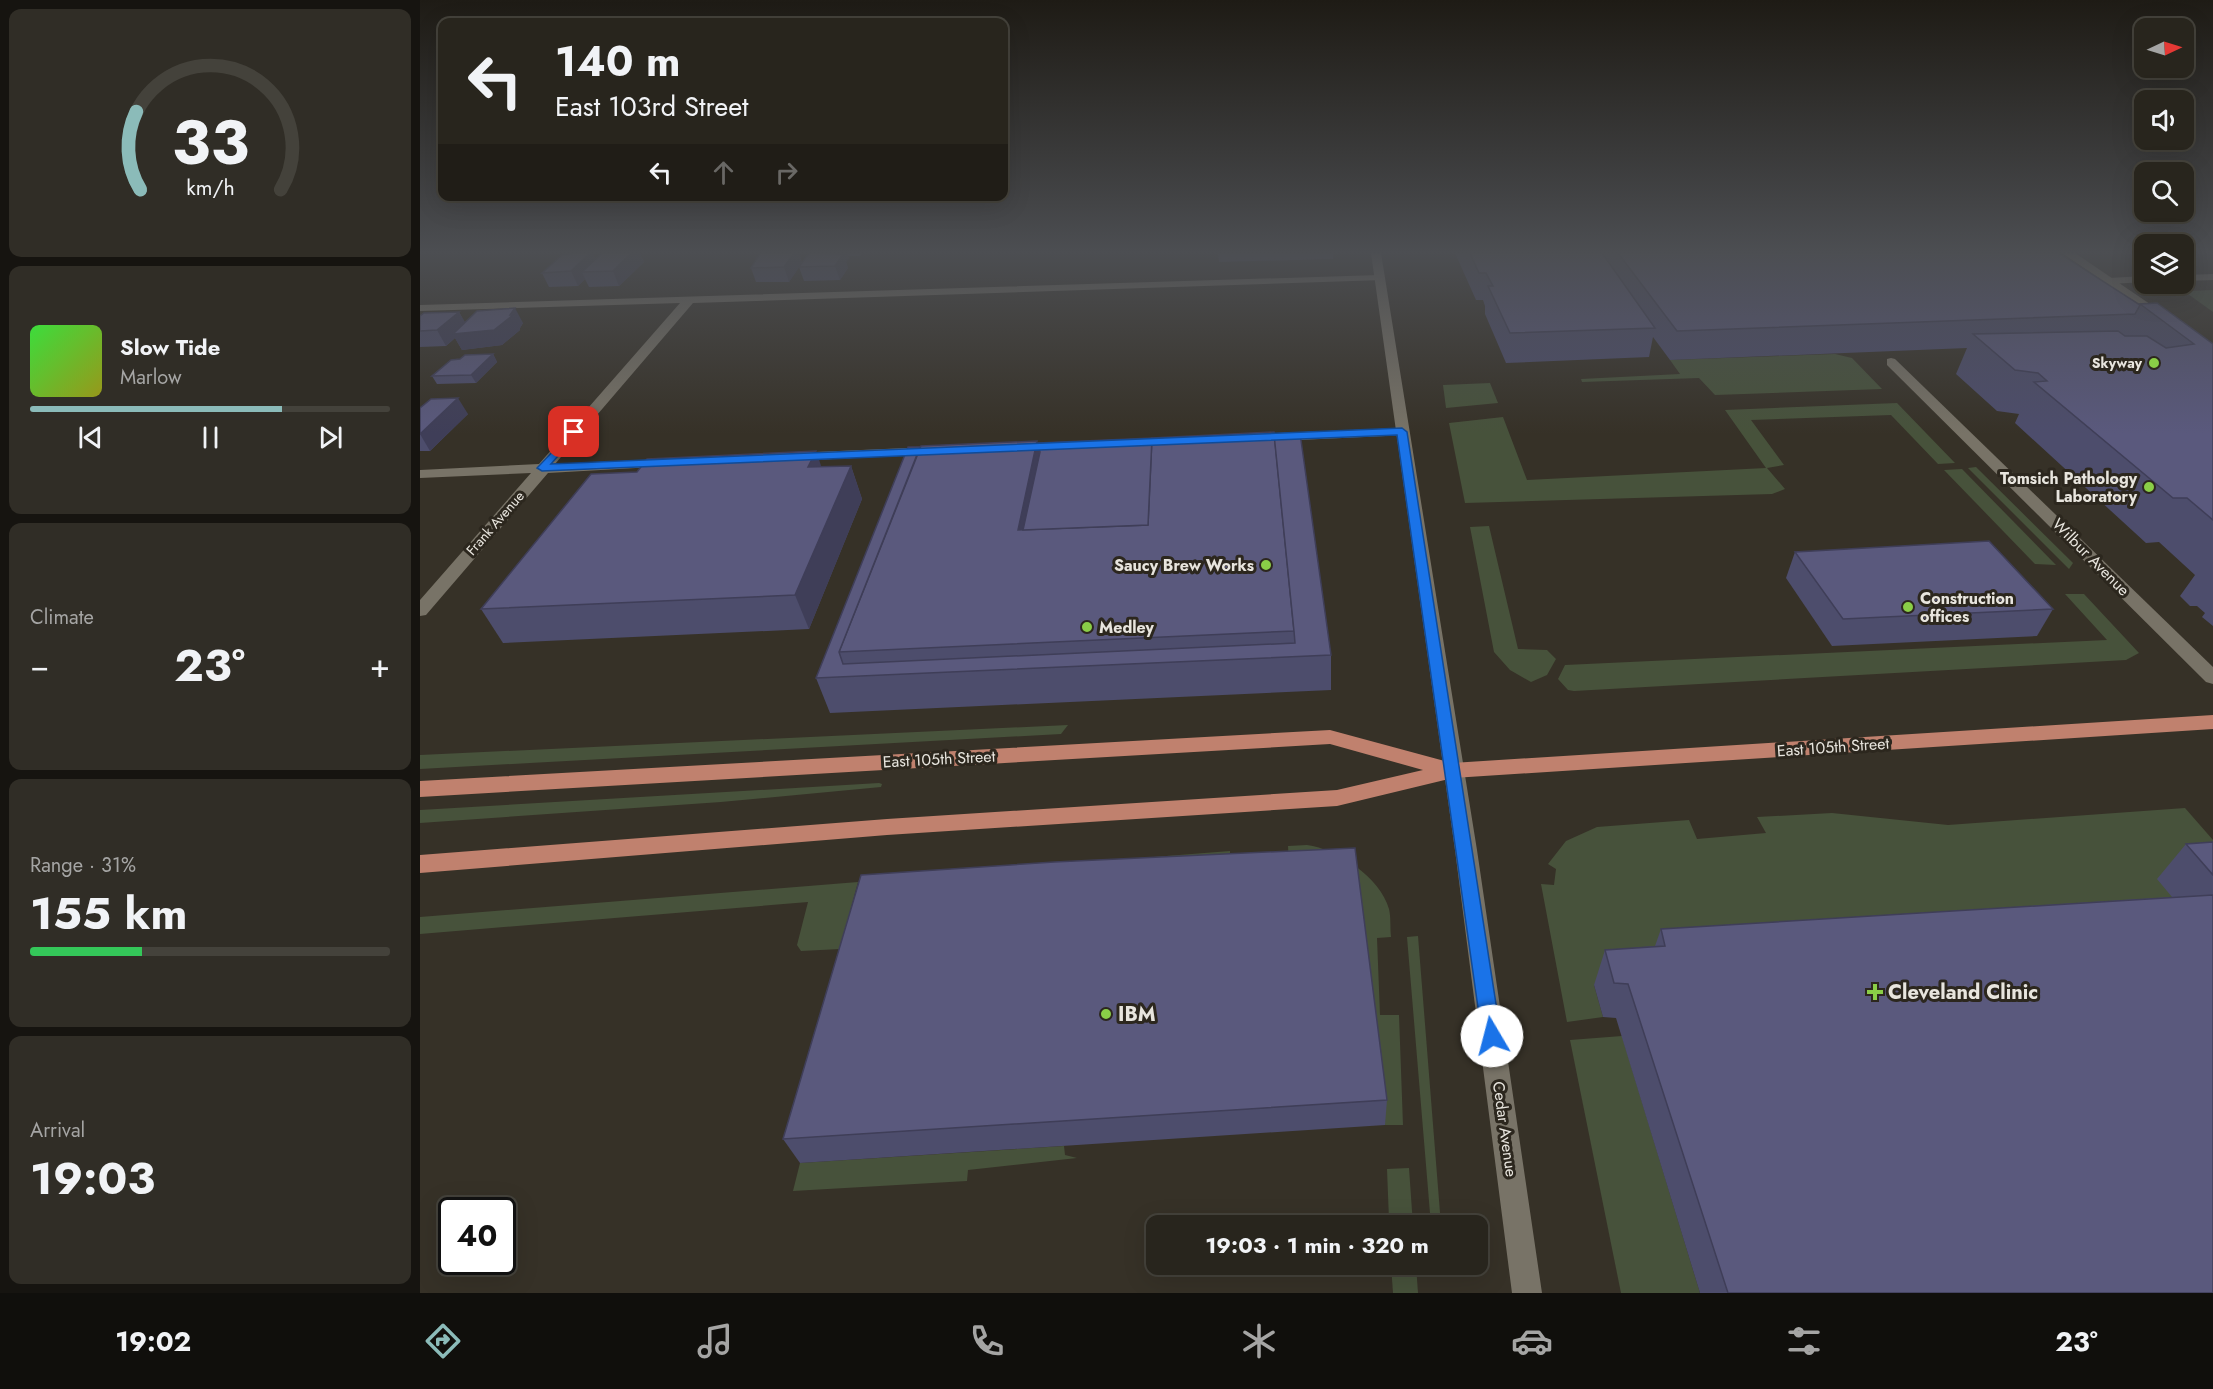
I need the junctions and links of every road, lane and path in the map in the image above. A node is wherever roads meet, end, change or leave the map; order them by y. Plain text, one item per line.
1 (677, 313) edge
2 (1384, 313) edge
3 (2158, 313) edge
4 (2175, 325) edge
5 (1891, 362) dead end
6 (1402, 432) junction
7 (1258, 437) edge
8 (951, 450) edge
9 (772, 458) edge
10 (677, 462) edge
11 (542, 468) junction
12 (420, 474) edge
13 (420, 611) edge
14 (2213, 678) edge
15 (2213, 722) edge
16 (1454, 770) junction
17 (420, 789) edge
18 (420, 864) edge
19 (1527, 1293) edge

1 - 11 street, Frank Avenue
2 - 6 street, Cedar Avenue
3 - 4 street
5 - 14 street, Wilbur Avenue
6 - 7 street
6 - 16 street, Cedar Avenue
8 - 9 street
10 - 11 street
11 - 12 street
11 - 13 street, Frank Avenue
15 - 16 main road, East 105th Street
16 - 17 main road, East 105th Street
16 - 18 main road, East 105th Street
16 - 19 street, Cedar Avenue

